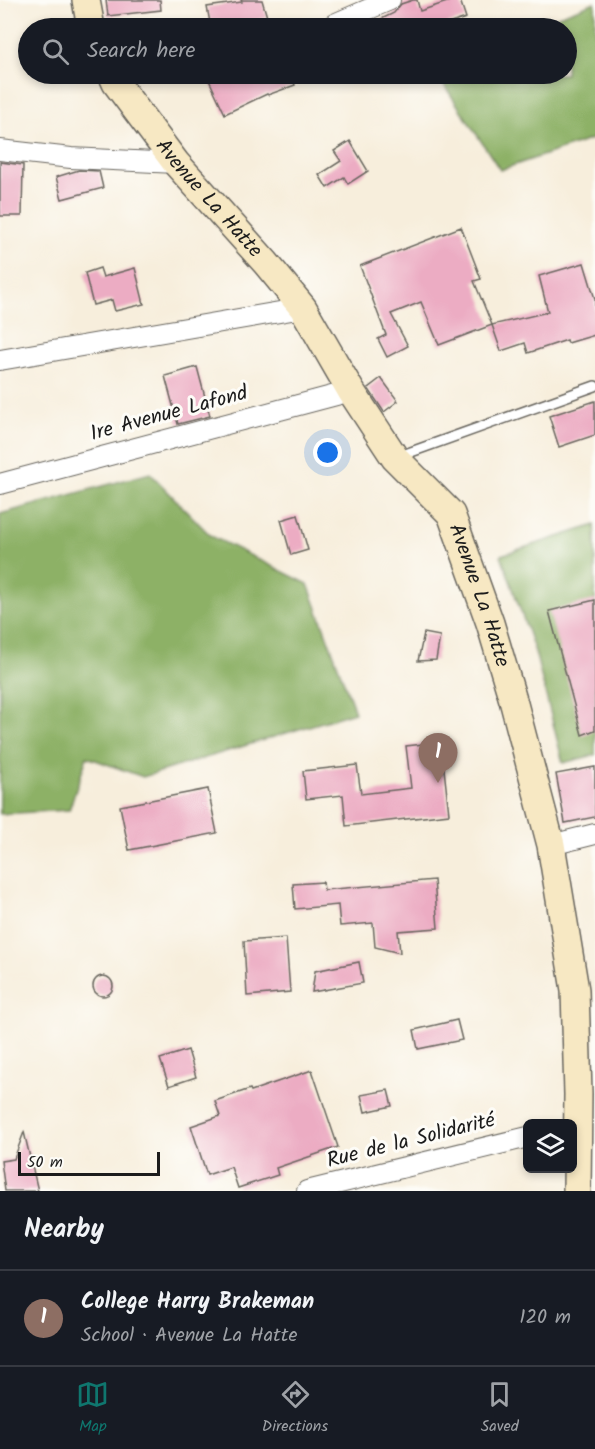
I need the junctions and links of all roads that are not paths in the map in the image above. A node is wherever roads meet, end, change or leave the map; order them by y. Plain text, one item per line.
1 (390, 0) edge
2 (348, 18) edge
3 (117, 84) edge
4 (0, 150) edge
5 (176, 163) junction
6 (303, 308) junction
7 (0, 360) edge
8 (595, 386) edge
9 (351, 391) junction
10 (395, 458) junction
11 (0, 484) edge
12 (595, 834) edge
13 (551, 844) junction
14 (575, 1119) edge
15 (577, 1137) edge
16 (523, 1138) edge
17 (583, 1172) edge
18 (307, 1191) edge

1 - 2 street
3 - 5 street, Avenue La Hatte
4 - 5 street
5 - 6 street, Avenue La Hatte
6 - 7 street
6 - 9 street, Avenue La Hatte
8 - 10 lane
9 - 10 street, Avenue La Hatte
9 - 11 street, 1re Avenue Lafond
10 - 13 street, Avenue La Hatte
12 - 13 street
13 - 14 street, Avenue La Hatte
15 - 17 street, Avenue La Hatte
16 - 18 street, Rue de la Solidarité

